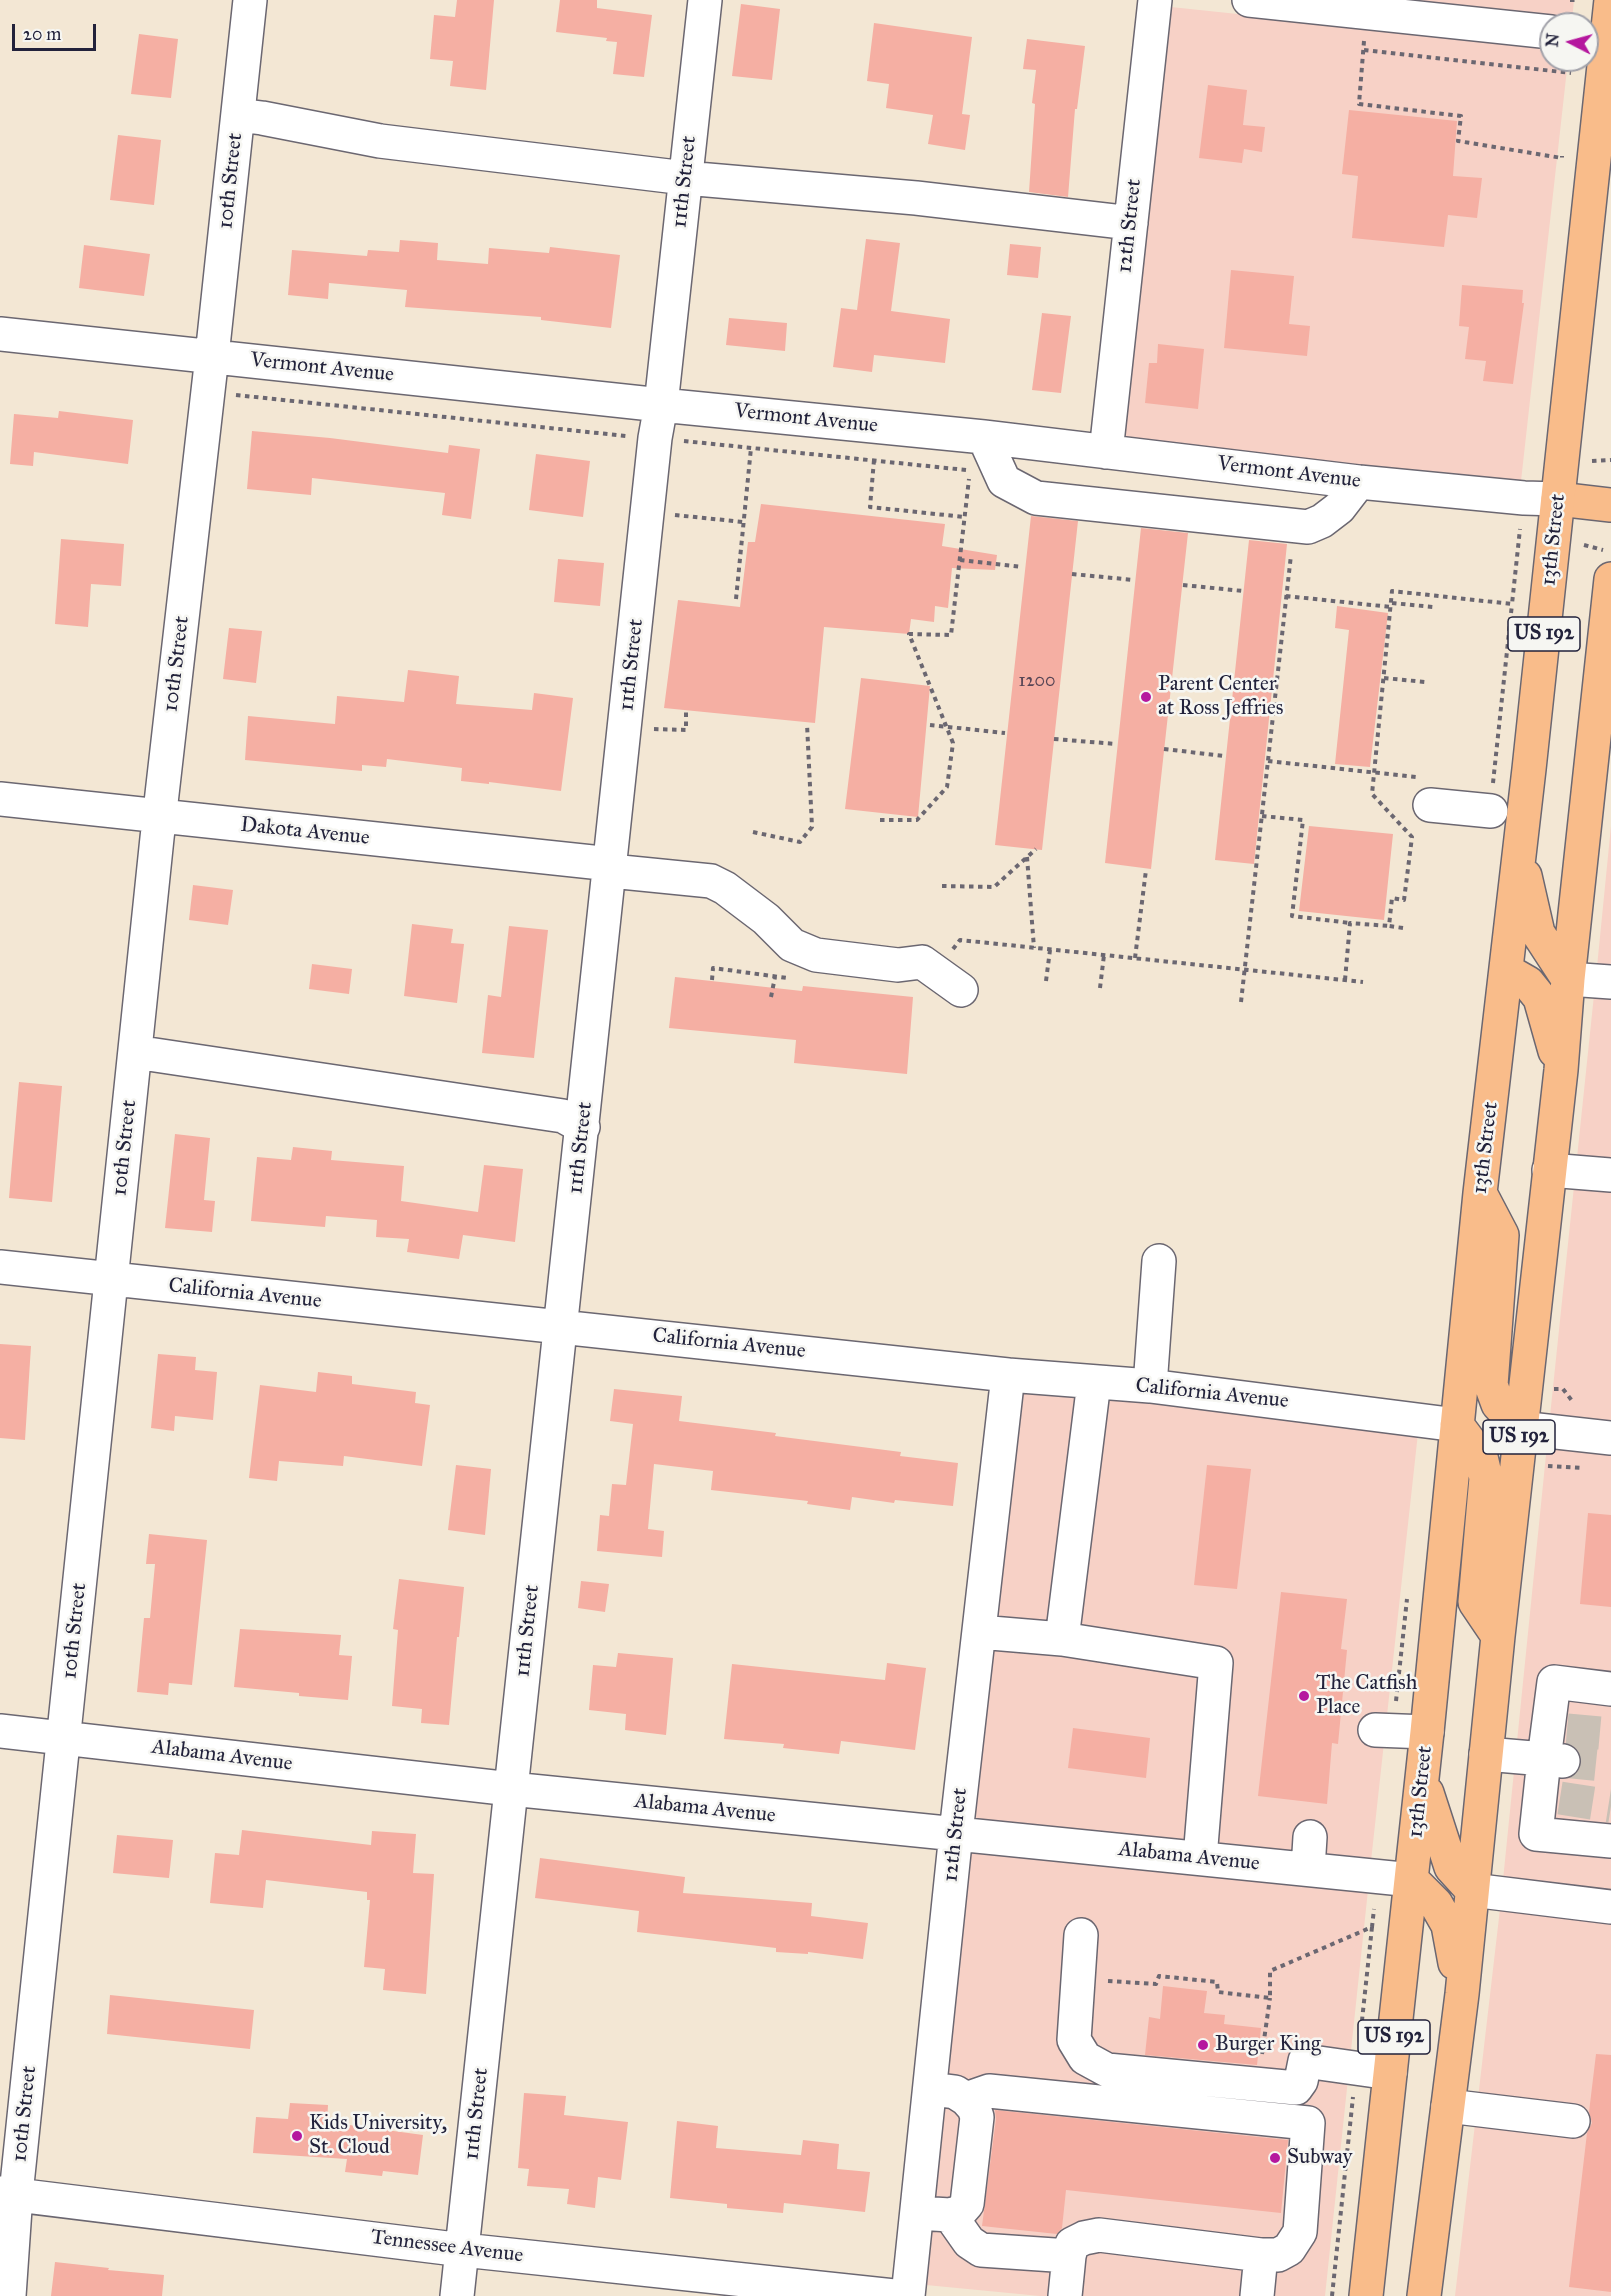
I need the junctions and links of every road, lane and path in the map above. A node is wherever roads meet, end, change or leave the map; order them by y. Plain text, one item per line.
1 (250, 0) edge
2 (705, 0) edge
3 (1155, 0) edge
4 (1250, 0) edge
5 (1570, 0) edge
6 (1578, 0) edge
7 (1611, 0) edge
8 (1298, 2) edge
9 (1539, 31) edge
10 (1599, 32) edge
11 (1365, 34) dead end
12 (1364, 50) junction
13 (1594, 72) edge
14 (1571, 73) joint
15 (1570, 84) dead end
16 (238, 115) junction
17 (1563, 148) dead end
18 (685, 178) junction
19 (1131, 224) junction
20 (0, 334) edge
21 (212, 356) junction
22 (233, 394) dead end
23 (661, 405) junction
24 (984, 437) junction
25 (655, 438) junction
26 (751, 448) junction
27 (1106, 452) junction
28 (874, 460) junction
29 (969, 476) junction
30 (977, 482) dead end
31 (1359, 482) junction
32 (1524, 498) junction
33 (1558, 499) junction
34 (1611, 505) edge
35 (673, 514) dead end
36 (964, 517) junction
37 (743, 522) junction
38 (1291, 553) dead end
39 (960, 560) junction
40 (1022, 567) dead end
41 (1072, 574) dead end
42 (1611, 579) edge
43 (1134, 580) dead end
44 (1183, 585) dead end
45 (1243, 591) dead end
46 (1286, 596) junction
47 (736, 599) dead end
48 (1392, 605) junction
49 (1433, 607) dead end
50 (1384, 678) junction
51 (1425, 682) dead end
52 (686, 712) dead end
53 (807, 724) dead end
54 (930, 725) dead end
55 (946, 726) junction
56 (650, 729) dead end
57 (1005, 733) dead end
58 (1054, 739) dead end
59 (1116, 744) dead end
60 (1164, 749) dead end
61 (1224, 756) dead end
62 (1268, 761) junction
63 (1375, 773) junction
64 (1425, 791) joint
65 (0, 799) edge
66 (1491, 811) dead end
67 (1262, 816) junction
68 (159, 817) junction
69 (880, 819) dead end
70 (753, 832) dead end
71 (1036, 849) dead end
72 (1520, 854) junction
73 (1027, 857) junction
74 (611, 868) junction
75 (1146, 870) dead end
76 (942, 886) dead end
77 (1350, 923) junction
78 (1389, 926) junction
79 (1403, 928) dead end
80 (1034, 948) junction
81 (1050, 950) junction
82 (1104, 955) junction
83 (1135, 958) junction
84 (1245, 970) junction
85 (1507, 971) junction
86 (774, 976) junction
87 (793, 979) dead end
88 (712, 980) dead end
89 (1345, 980) junction
90 (1568, 980) junction
91 (1046, 981) dead end
92 (949, 982) joint
93 (1363, 982) dead end
94 (1611, 982) edge
95 (1100, 988) dead end
96 (771, 997) dead end
97 (1240, 1002) dead end
98 (135, 1052) junction
99 (1561, 1070) junction
100 (584, 1127) junction
101 (1549, 1170) junction
102 (1611, 1175) edge
103 (1480, 1193) junction
104 (1159, 1261) dead end
105 (0, 1267) edge
106 (112, 1280) junction
107 (561, 1326) junction
108 (1008, 1375) junction
109 (1094, 1382) junction
110 (1150, 1386) junction
111 (1553, 1389) dead end
112 (1581, 1402) dead end
113 (1457, 1425) junction
114 (1520, 1428) junction
115 (1611, 1438) edge
116 (1544, 1466) dead end
117 (1589, 1469) dead end
118 (979, 1632) junction
119 (1498, 1636) junction
120 (1062, 1639) junction
121 (1611, 1689) edge
122 (1375, 1730) dead end
123 (0, 1731) edge
124 (1427, 1732) junction
125 (64, 1738) junction
126 (1556, 1745) junction
127 (1486, 1754) junction
128 (1422, 1777) junction
129 (511, 1789) junction
130 (956, 1833) junction
131 (1310, 1837) dead end
132 (1611, 1841) edge
133 (1200, 1858) junction
134 (1308, 1869) junction
135 (1412, 1880) junction
136 (1472, 1890) junction
137 (1611, 1907) edge
138 (1372, 1927) dead end
139 (1081, 1935) dead end
140 (1462, 1994) junction
141 (1270, 1998) dead end
142 (1262, 2055) dead end
143 (1356, 2068) junction
144 (1390, 2073) junction
145 (930, 2088) junction
146 (966, 2099) junction
147 (1448, 2106) junction
148 (1573, 2121) dead end
149 (8, 2193) edge
150 (917, 2213) junction
151 (950, 2215) junction
152 (463, 2250) junction
153 (1262, 2255) junction
154 (1069, 2256) junction
155 (9, 2296) edge
156 (457, 2296) edge
157 (894, 2296) edge
158 (908, 2296) edge
159 (1065, 2296) edge
160 (1257, 2296) edge
161 (1332, 2296) edge
162 (1366, 2296) edge
163 (1424, 2296) edge

1 - 16 street, 10th Street
2 - 18 street, 11th Street
3 - 19 street, 12th Street
4 - 8 street
5 - 6 path
7 - 10 main road, 13th Street / US 192
8 - 9 street
11 - 12 path
12 - 14 path
12 - 17 path
13 - 33 main road, 13th Street / US 192
14 - 15 path
16 - 18 street
16 - 21 street, 10th Street
18 - 19 street
18 - 23 street, 11th Street
19 - 27 street, 12th Street
20 - 21 street, Vermont Avenue
21 - 23 street, Vermont Avenue
21 - 68 street, 10th Street
22 - 25 path
23 - 24 street, Vermont Avenue
23 - 25 street, 11th Street
24 - 27 street, Vermont Avenue
24 - 31 street
25 - 26 path
25 - 74 street, 11th Street
26 - 28 path
26 - 37 path
27 - 31 street, Vermont Avenue
28 - 29 path
28 - 36 path
29 - 30 path
29 - 36 path
31 - 32 street, Vermont Avenue
32 - 33 street, Vermont Avenue
32 - 48 path
33 - 34 main road, Vermont Avenue
33 - 72 main road, 13th Street / US 192
35 - 37 path
36 - 39 path
37 - 47 path
38 - 46 path
39 - 40 path
39 - 55 path
41 - 43 path
42 - 90 main road, US 192
44 - 45 path
46 - 48 path
46 - 62 path
48 - 49 path
48 - 50 path
50 - 51 path
50 - 63 path
52 - 56 path
53 - 70 path
54 - 55 path
55 - 57 path
55 - 69 path
58 - 59 path
60 - 61 path
62 - 63 path
62 - 67 path
63 - 64 path
63 - 78 path
64 - 66 street
65 - 68 street, Dakota Avenue
67 - 77 path
67 - 84 path
68 - 74 street, Dakota Avenue
68 - 98 street, 10th Street
71 - 73 path
72 - 85 main road, 13th Street / US 192
72 - 90 main road
73 - 76 path
73 - 80 path
74 - 92 street, Dakota Avenue
74 - 100 street, 11th Street
75 - 83 path
77 - 78 path
77 - 89 path
78 - 79 path
80 - 81 path
80 - 92 path
81 - 82 path
81 - 91 path
82 - 83 path
82 - 95 path
83 - 84 path
84 - 89 path
84 - 97 path
85 - 99 main road
85 - 103 main road, 13th Street / US 192
86 - 87 path
86 - 88 path
86 - 96 path
89 - 93 path
90 - 94 street
90 - 99 main road, US 192
98 - 100 street
98 - 106 street, 10th Street
99 - 101 main road, US 192
100 - 107 street, 11th Street
101 - 102 street
101 - 114 main road, US 192
103 - 113 main road, 13th Street / US 192
103 - 114 main road
104 - 110 street
105 - 106 street, California Avenue
106 - 107 street, California Avenue
106 - 125 street, 10th Street
107 - 108 street, California Avenue
107 - 129 street, 11th Street
108 - 109 street, California Avenue
108 - 118 street, 12th Street
109 - 110 street, California Avenue
109 - 120 street
110 - 113 street, California Avenue
111 - 112 path
113 - 119 main road
113 - 124 main road, 13th Street / US 192
114 - 115 street
114 - 119 main road, US 192
116 - 117 path
118 - 120 street
118 - 130 street, 12th Street
119 - 127 main road, US 192
120 - 133 street
121 - 126 street
122 - 124 street
123 - 125 street, Alabama Avenue
124 - 128 main road, 13th Street / US 192
125 - 129 street, Alabama Avenue
125 - 149 street, 10th Street
126 - 127 street
126 - 132 street
127 - 136 main road, US 192
128 - 135 main road, 13th Street / US 192
128 - 136 main road
129 - 130 street, Alabama Avenue
129 - 152 street, 11th Street
130 - 133 street, Alabama Avenue
130 - 145 street, 12th Street
131 - 134 street
133 - 134 street, Alabama Avenue
134 - 135 street, Alabama Avenue
135 - 140 main road
135 - 144 main road, 13th Street / US 192
136 - 137 street
136 - 140 main road, US 192
138 - 143 path
139 - 143 street
140 - 147 main road, US 192
141 - 142 path
143 - 144 street
143 - 161 path
144 - 162 main road, 13th Street / US 192
145 - 146 street
145 - 150 street, 12th Street
146 - 151 street
146 - 153 street
147 - 148 street
147 - 163 main road, US 192
149 - 152 street, Tennessee Avenue
149 - 155 street, 10th Street
150 - 151 street
150 - 158 street, 12th Street
151 - 154 street
152 - 156 street, 11th Street
152 - 157 street, Tennessee Avenue
153 - 154 street
153 - 160 street
154 - 159 street

